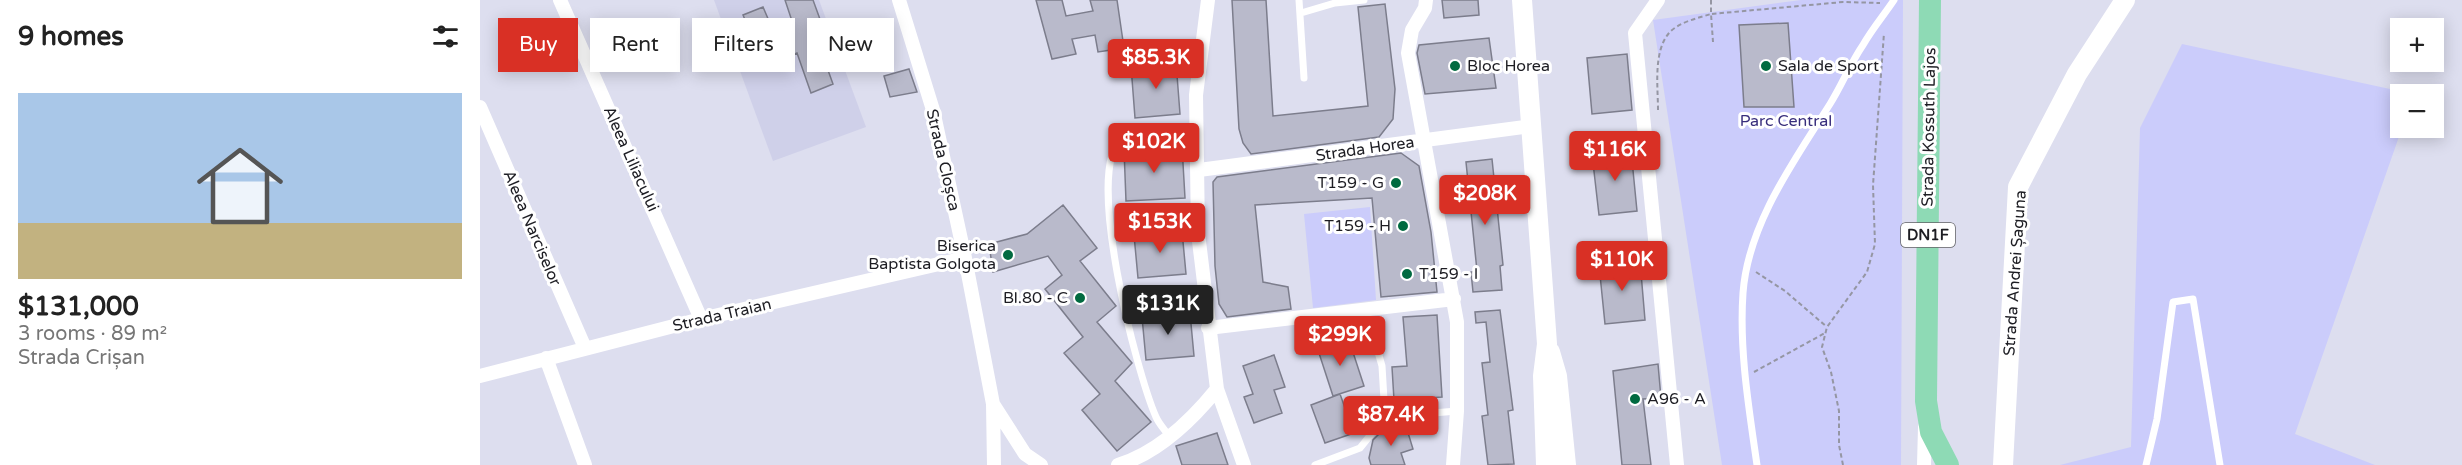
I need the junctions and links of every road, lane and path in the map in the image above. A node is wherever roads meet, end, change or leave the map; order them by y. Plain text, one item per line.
1 (560, 0) edge
2 (898, 0) edge
3 (1208, 0) edge
4 (1299, 0) edge
5 (1364, 0) edge
6 (1426, 0) edge
7 (1658, 0) edge
8 (1711, 0) edge
9 (1930, 0) edge
10 (2125, 0) edge
11 (1893, 2) edge
12 (1523, 3) edge
13 (1886, 13) junction
14 (1301, 14) junction
15 (1711, 14) junction
16 (1713, 42) dead end
17 (1304, 78) dead end
18 (480, 107) edge
19 (1658, 117) dead end
20 (1532, 126) junction
21 (1195, 130) junction
22 (1424, 141) junction
23 (1199, 170) junction
24 (965, 258) junction
25 (1748, 267) junction
26 (1454, 299) junction
27 (1365, 310) junction
28 (701, 319) junction
29 (1827, 327) junction
30 (1208, 328) junction
31 (1825, 333) junction
32 (1547, 344) junction
33 (585, 348) junction
34 (546, 358) junction
35 (480, 376) edge
36 (1746, 376) junction
37 (1217, 389) junction
38 (1926, 401) junction
39 (993, 404) junction
40 (1457, 411) junction
41 (1384, 417) junction
42 (1169, 436) junction
43 (585, 465) edge
44 (994, 465) edge
45 (1041, 465) edge
46 (1118, 465) edge
47 (1244, 465) edge
48 (1315, 465) edge
49 (1453, 465) edge
50 (1546, 465) edge
51 (1566, 465) edge
52 (1677, 465) edge
53 (1757, 465) edge
54 (1843, 465) edge
55 (1924, 465) edge
56 (1948, 465) edge
57 (2003, 465) edge
58 (2146, 465) edge
59 (2220, 465) edge

1 - 28 street, Aleea Liliacului
2 - 24 street, Strada Cloșca
3 - 21 street
4 - 14 lane
5 - 14 lane
6 - 22 street
7 - 52 street
8 - 15 path
9 - 38 main road, Strada Kossuth Lajos / DN1F
10 - 57 main road, Strada Andrei Șaguna
11 - 13 lane
11 - 15 path
12 - 20 main road
13 - 25 lane
13 - 29 path
14 - 17 lane
15 - 16 path
15 - 19 path
18 - 33 street, Aleea Narciselor
20 - 22 street, Strada Horea
20 - 32 main road
21 - 23 street
21 - 42 lane
22 - 23 street, Strada Horea
22 - 26 street
23 - 30 street
24 - 28 street, Strada Traian
24 - 39 street, Strada Cloșca
25 - 29 path
25 - 36 lane
26 - 27 street
26 - 40 street
27 - 30 street
27 - 41 lane
28 - 33 street, Strada Traian
29 - 31 path
30 - 37 street
31 - 36 path
31 - 54 path
32 - 50 main road
32 - 51 main road
33 - 34 street, Strada Traian
34 - 35 street, Strada Traian
34 - 43 street
36 - 53 lane
37 - 42 street
37 - 47 street
38 - 55 street
38 - 56 main road, Strada Kossuth Lajos / DN1F
39 - 44 street, Strada Cloșca
39 - 45 street
40 - 41 lane
40 - 49 street
41 - 48 lane
42 - 46 street
58 - 59 lane

